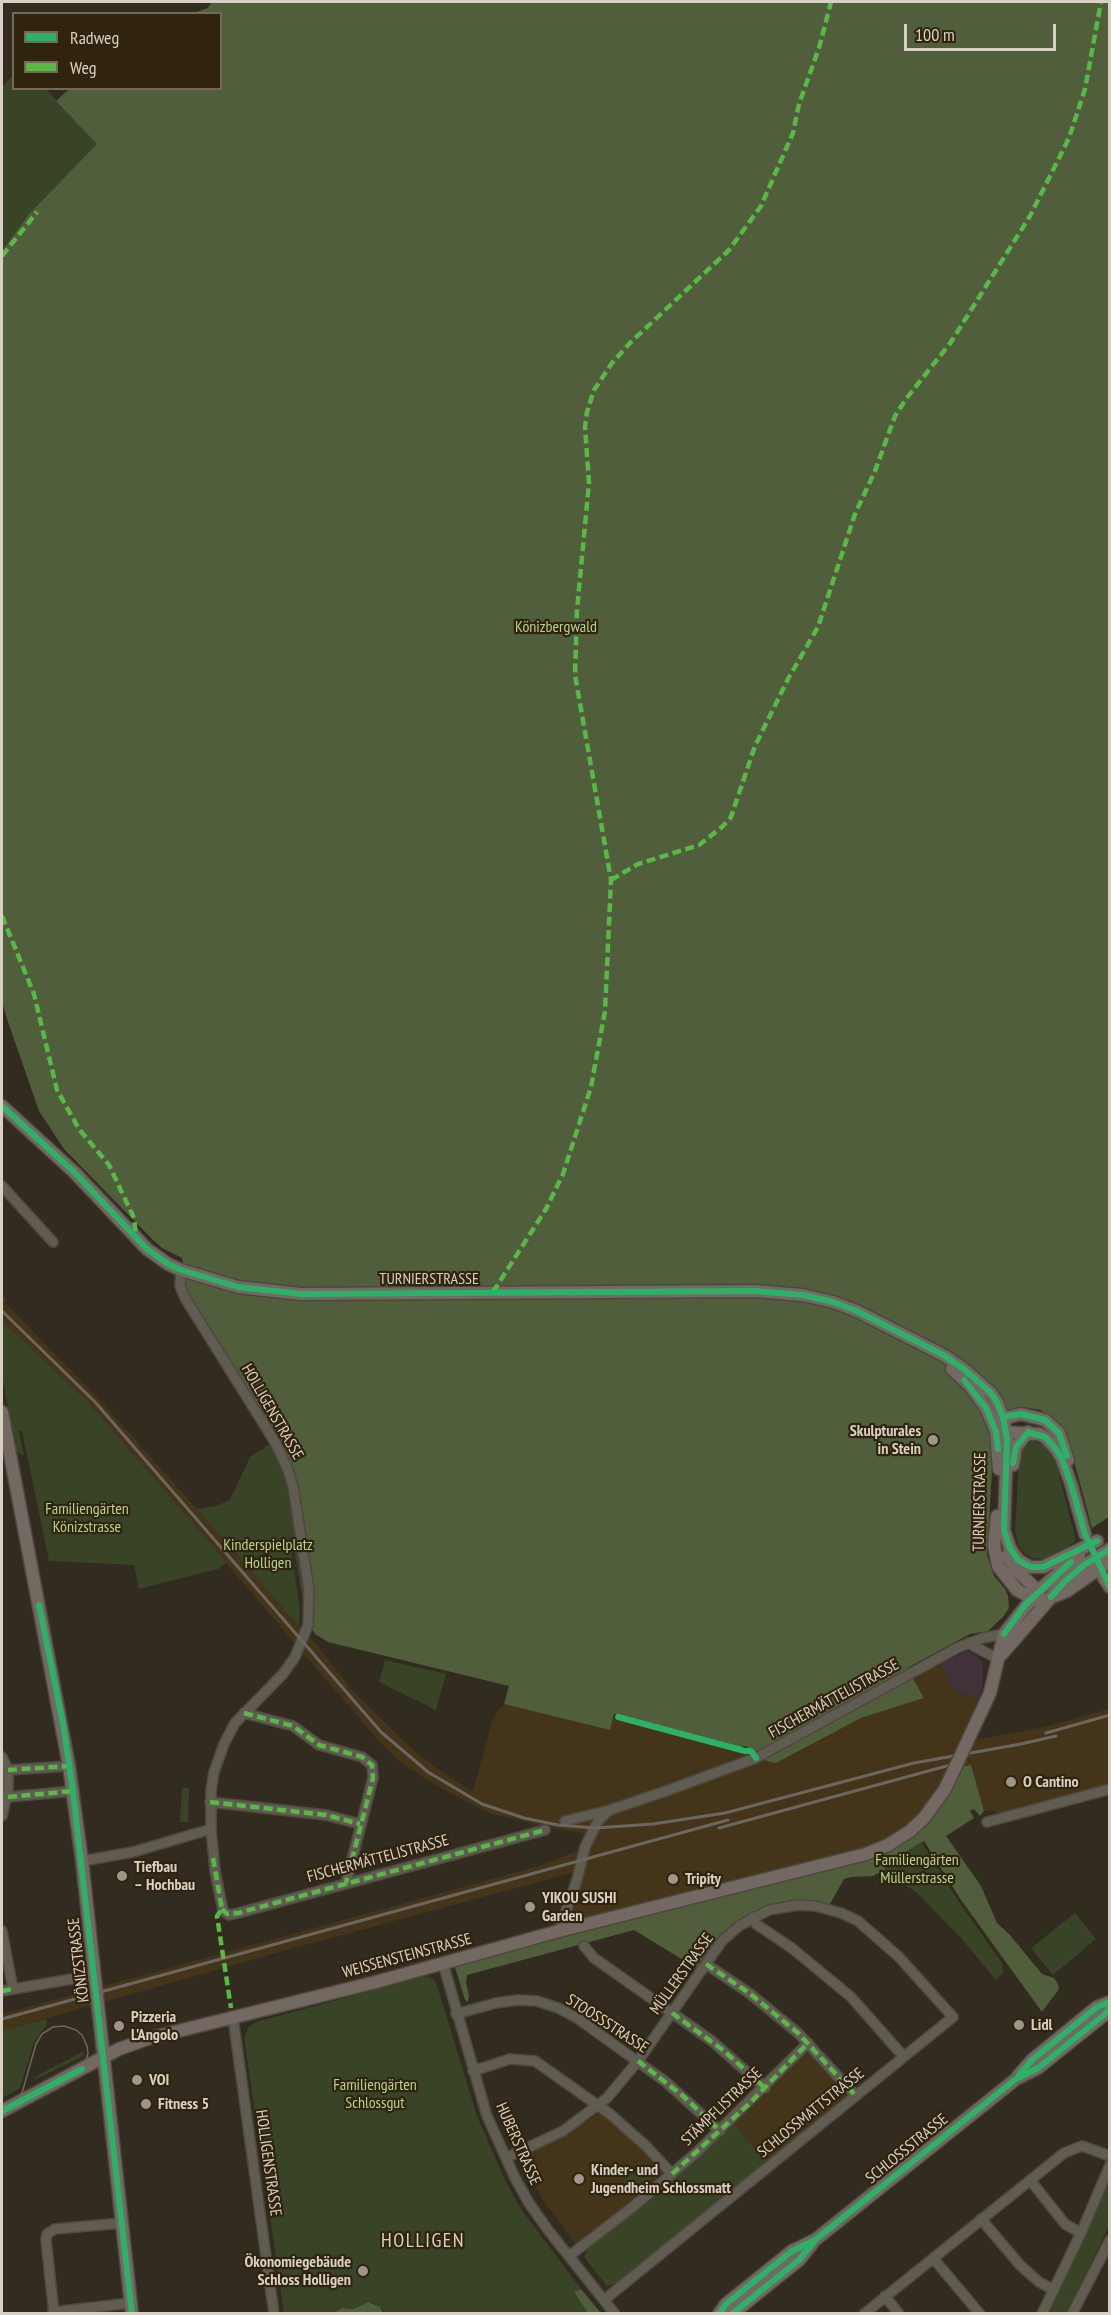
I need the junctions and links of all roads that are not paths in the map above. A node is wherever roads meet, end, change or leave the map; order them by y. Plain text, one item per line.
1 (2, 1106) edge
2 (2, 1186) edge
3 (53, 1242) dead end
4 (181, 1269) junction
5 (2, 1412) edge
6 (999, 1426) junction
7 (1028, 1432) junction
8 (6, 1459) edge
9 (1071, 1484) junction
10 (1006, 1492) junction
11 (1004, 1530) junction
12 (1085, 1534) dead end
13 (1110, 1535) edge
14 (1097, 1541) junction
15 (1110, 1549) edge
16 (1110, 1561) edge
17 (1034, 1596) junction
18 (1047, 1601) junction
19 (1004, 1634) junction
20 (968, 1643) junction
21 (998, 1659) junction
22 (244, 1713) junction
23 (2, 1757) edge
24 (69, 1766) junction
25 (8, 1770) junction
26 (1110, 1789) edge
27 (73, 1791) junction
28 (8, 1797) junction
29 (210, 1802) junction
30 (610, 1810) junction
31 (2, 1816) edge
32 (565, 1821) dead end
33 (987, 1822) dead end
34 (360, 1824) junction
35 (211, 1829) junction
36 (545, 1830) dead end
37 (82, 1861) junction
38 (346, 1883) junction
39 (222, 1909) joint
40 (753, 1917) junction
41 (2, 1931) edge
42 (559, 1931) junction
43 (584, 1946) dead end
44 (443, 1963) junction
45 (706, 1964) junction
46 (94, 1975) junction
47 (13, 1989) junction
48 (2, 1991) edge
49 (1110, 2002) edge
50 (1110, 2007) edge
51 (672, 2013) junction
52 (456, 2014) junction
53 (953, 2017) joint
54 (233, 2018) junction
55 (808, 2043) junction
56 (904, 2057) junction
57 (103, 2058) junction
58 (638, 2061) junction
59 (473, 2071) junction
60 (1016, 2079) junction
61 (765, 2088) junction
62 (856, 2096) junction
63 (598, 2105) junction
64 (2, 2111) edge
65 (720, 2131) junction
66 (1110, 2156) edge
67 (506, 2158) junction
68 (1110, 2165) edge
69 (672, 2174) junction
70 (1030, 2180) junction
71 (981, 2219) junction
72 (122, 2223) junction
73 (1081, 2233) junction
74 (815, 2240) junction
75 (1110, 2240) edge
76 (569, 2256) junction
77 (933, 2258) junction
78 (1054, 2289) junction
79 (885, 2296) junction
80 (604, 2300) junction
81 (131, 2308) edge
82 (54, 2312) edge
83 (274, 2313) edge
84 (615, 2313) edge
85 (719, 2313) edge
86 (732, 2313) edge
87 (864, 2313) edge
88 (899, 2313) edge
89 (980, 2313) edge
90 (1042, 2313) edge
91 (1072, 2313) edge

1 - 4 main road, TURNIERSTRASSE
2 - 3 street
4 - 6 main road, TURNIERSTRASSE
4 - 22 street, HOLLIGENSTRASSE
5 - 8 main road, KÖNIZSTRASSE
6 - 7 main road
6 - 9 main road
6 - 10 main road, TURNIERSTRASSE
6 - 17 main road, TURNIERSTRASSE
7 - 9 main road
7 - 10 main road, TURNIERSTRASSE
8 - 24 main road, KÖNIZSTRASSE
9 - 12 main road
10 - 11 main road, TURNIERSTRASSE
11 - 14 main road, TURNIERSTRASSE
11 - 17 main road, TURNIERSTRASSE
13 - 14 main road, WEISSENSTEINSTRASSE
14 - 17 main road, WEISSENSTEINSTRASSE
15 - 18 main road, WEISSENSTEINSTRASSE
16 - 18 main road, WEISSENSTEINSTRASSE
17 - 18 main road, TURNIERSTRASSE
17 - 19 main road, WEISSENSTEINSTRASSE
18 - 21 main road, WEISSENSTEINSTRASSE
19 - 20 street, FISCHERMÄTTELISTRASSE
19 - 21 main road, WEISSENSTEINSTRASSE
20 - 21 street
20 - 30 street, FISCHERMÄTTELISTRASSE
21 - 42 main road, WEISSENSTEINSTRASSE, bridge
22 - 29 street, HOLLIGENSTRASSE
22 - 34 street
23 - 25 street
24 - 25 street
24 - 27 main road, KÖNIZSTRASSE
25 - 28 street
26 - 33 street
27 - 28 street
27 - 37 main road, KÖNIZSTRASSE
28 - 31 street
29 - 34 street
29 - 35 street, HOLLIGENSTRASSE
30 - 32 street, FISCHERMÄTTELISTRASSE
30 - 42 street
34 - 38 street
35 - 37 street
35 - 39 street, HOLLIGENSTRASSE
36 - 38 street, FISCHERMÄTTELISTRASSE
37 - 46 main road, KÖNIZSTRASSE
38 - 39 street, FISCHERMÄTTELISTRASSE
40 - 45 street, MÜLLERSTRASSE
40 - 53 street, MÜLLERSTRASSE
40 - 56 street
41 - 47 street
42 - 44 main road, WEISSENSTEINSTRASSE
43 - 51 street
44 - 52 street, HUBERSTRASSE
44 - 54 main road, WEISSENSTEINSTRASSE
45 - 51 street, MÜLLERSTRASSE
45 - 55 street
46 - 47 street
46 - 57 main road, KÖNIZSTRASSE
47 - 48 street
49 - 60 main road, SCHLOSSSTRASSE
50 - 60 main road, SCHLOSSSTRASSE
51 - 58 street, MÜLLERSTRASSE
51 - 61 street
52 - 58 street, STOOSSSTRASSE
52 - 59 street, HUBERSTRASSE
53 - 56 street, SCHLOSSMATTSTRASSE
54 - 57 main road, WEISSENSTEINSTRASSE
54 - 83 street, HOLLIGENSTRASSE
55 - 61 street, STÄMPFLISTRASSE
55 - 62 street
56 - 62 street, SCHLOSSMATTSTRASSE
57 - 64 main road, WEISSENSTEINSTRASSE
57 - 72 main road, KÖNIZSTRASSE
58 - 63 street, MÜLLERSTRASSE
58 - 65 street, STOOSSSTRASSE
59 - 63 street
59 - 67 street, HUBERSTRASSE
60 - 74 main road, SCHLOSSSTRASSE
61 - 65 street, STÄMPFLISTRASSE
62 - 80 street, SCHLOSSMATTSTRASSE
63 - 67 street, MÜLLERSTRASSE
63 - 69 street
65 - 69 street, STÄMPFLISTRASSE
66 - 70 street
67 - 76 street, HUBERSTRASSE
68 - 73 street
69 - 76 street, STÄMPFLISTRASSE
70 - 71 street
70 - 73 street
71 - 77 street
71 - 78 street
72 - 81 main road, KÖNIZSTRASSE
72 - 82 street
73 - 78 street
74 - 85 main road, SCHLOSSSTRASSE
74 - 86 main road, SCHLOSSSTRASSE
75 - 91 street
76 - 80 street, HUBERSTRASSE
77 - 79 street
77 - 89 street
78 - 90 street
79 - 87 street
79 - 88 street
80 - 84 street, HUBERSTRASSE
81 - 82 street

